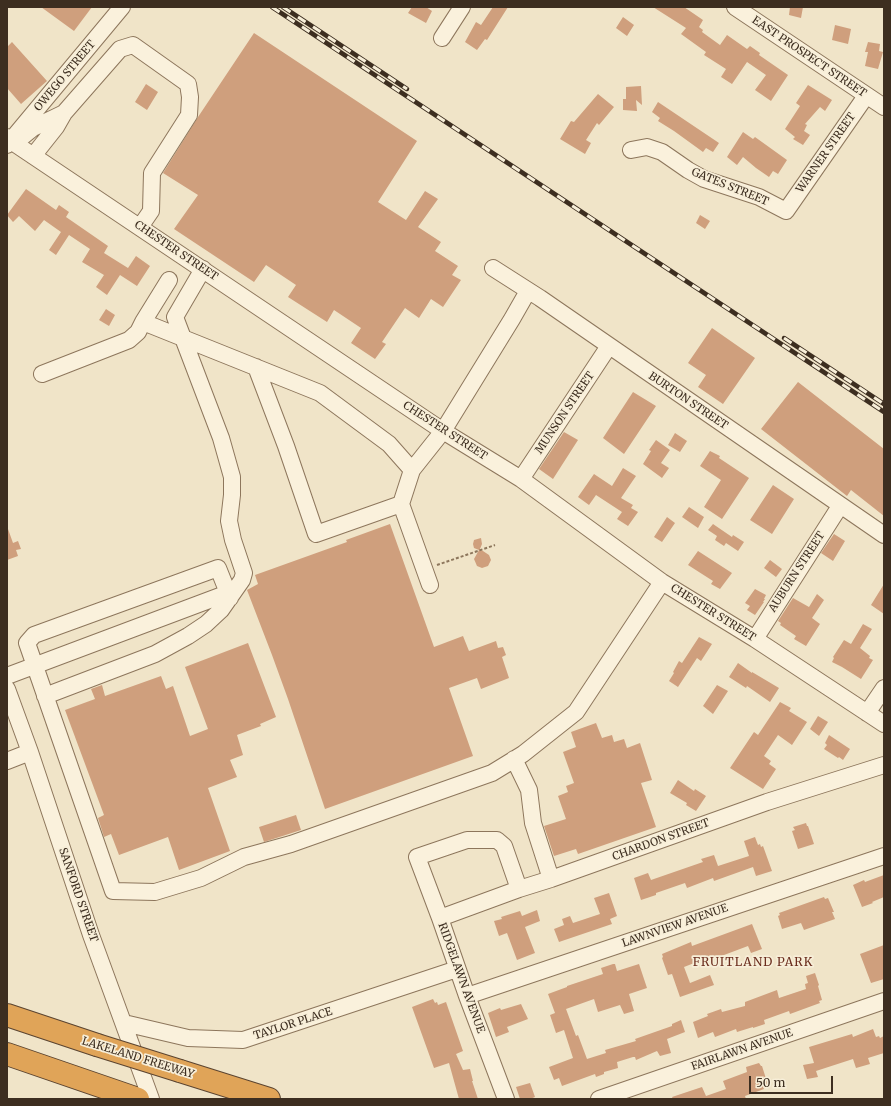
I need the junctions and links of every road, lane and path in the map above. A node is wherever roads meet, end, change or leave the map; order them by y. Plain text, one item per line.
1 (122, 7) edge
2 (462, 7) edge
3 (735, 7) edge
4 (442, 38) dead end
5 (866, 96) junction
6 (884, 107) edge
7 (64, 113) junction
8 (10, 142) edge
9 (631, 150) dead end
10 (33, 156) junction
11 (786, 211) joint
12 (140, 227) junction
13 (493, 268) dead end
14 (204, 270) junction
15 (169, 280) dead end
16 (528, 291) junction
17 (143, 322) junction
18 (183, 339) junction
19 (608, 346) junction
20 (256, 367) junction
21 (42, 374) dead end
22 (443, 431) junction
23 (412, 470) junction
24 (521, 479) junction
25 (401, 504) junction
26 (840, 506) junction
27 (884, 535) edge
28 (495, 545) dead end
29 (425, 569) junction
30 (662, 582) junction
31 (430, 585) dead end
32 (229, 596) junction
33 (754, 639) junction
34 (34, 666) junction
35 (7, 676) edge
36 (884, 688) edge
37 (7, 689) edge
38 (45, 696) junction
39 (867, 713) junction
40 (884, 724) edge
41 (30, 752) junction
42 (514, 759) junction
43 (7, 761) edge
44 (884, 765) edge
45 (884, 856) edge
46 (551, 879) junction
47 (519, 889) junction
48 (440, 918) junction
49 (457, 969) junction
50 (467, 996) junction
51 (884, 1001) edge
52 (7, 1015) edge
53 (124, 1023) junction
54 (7, 1054) edge
55 (138, 1099) edge
56 (151, 1099) edge
57 (269, 1099) edge
58 (506, 1099) edge
59 (599, 1099) edge

1 - 8 street, OWEGO STREET
2 - 4 street
3 - 5 street, EAST PROSPECT STREET
5 - 6 street, EAST PROSPECT STREET
5 - 11 street, WARNER STREET
7 - 8 street
7 - 10 street
7 - 12 street
8 - 10 street, CHESTER STREET
9 - 11 street, GATES STREET
10 - 12 street, CHESTER STREET
12 - 14 street, CHESTER STREET
13 - 16 street, BURTON STREET
14 - 18 street
14 - 22 street, CHESTER STREET
15 - 17 street
16 - 19 street, BURTON STREET
16 - 22 street
17 - 18 street
17 - 21 street
18 - 20 street
18 - 32 street
19 - 24 street, MUNSON STREET
19 - 26 street, BURTON STREET
20 - 23 street
20 - 25 street
22 - 23 street
22 - 24 street, CHESTER STREET
23 - 25 street
24 - 30 street, CHESTER STREET
25 - 29 street
26 - 27 street, BURTON STREET
26 - 33 street, AUBURN STREET
28 - 29 path
29 - 31 street
30 - 33 street, CHESTER STREET
30 - 42 street
32 - 34 street
32 - 34 street
32 - 38 street
33 - 39 street, CHESTER STREET
34 - 35 street
34 - 38 street
36 - 39 street
37 - 41 street, SANFORD STREET
38 - 42 street
39 - 40 street, CHESTER STREET
41 - 43 street
41 - 53 street, SANFORD STREET
42 - 46 street
44 - 46 street, CHARDON STREET
45 - 50 street, LAWNVIEW AVENUE
46 - 47 street, CHARDON STREET
47 - 48 street, CHARDON STREET
47 - 48 street, RIDGELAWN AVENUE
48 - 49 street, RIDGELAWN AVENUE
49 - 50 street, RIDGELAWN AVENUE
49 - 53 street, TAYLOR PLACE
50 - 58 street, RIDGELAWN AVENUE
51 - 59 street, FAIRLAWN AVENUE
52 - 57 highway, LAKELAND FREEWAY, bridge
53 - 56 street, SANFORD STREET
54 - 55 highway

